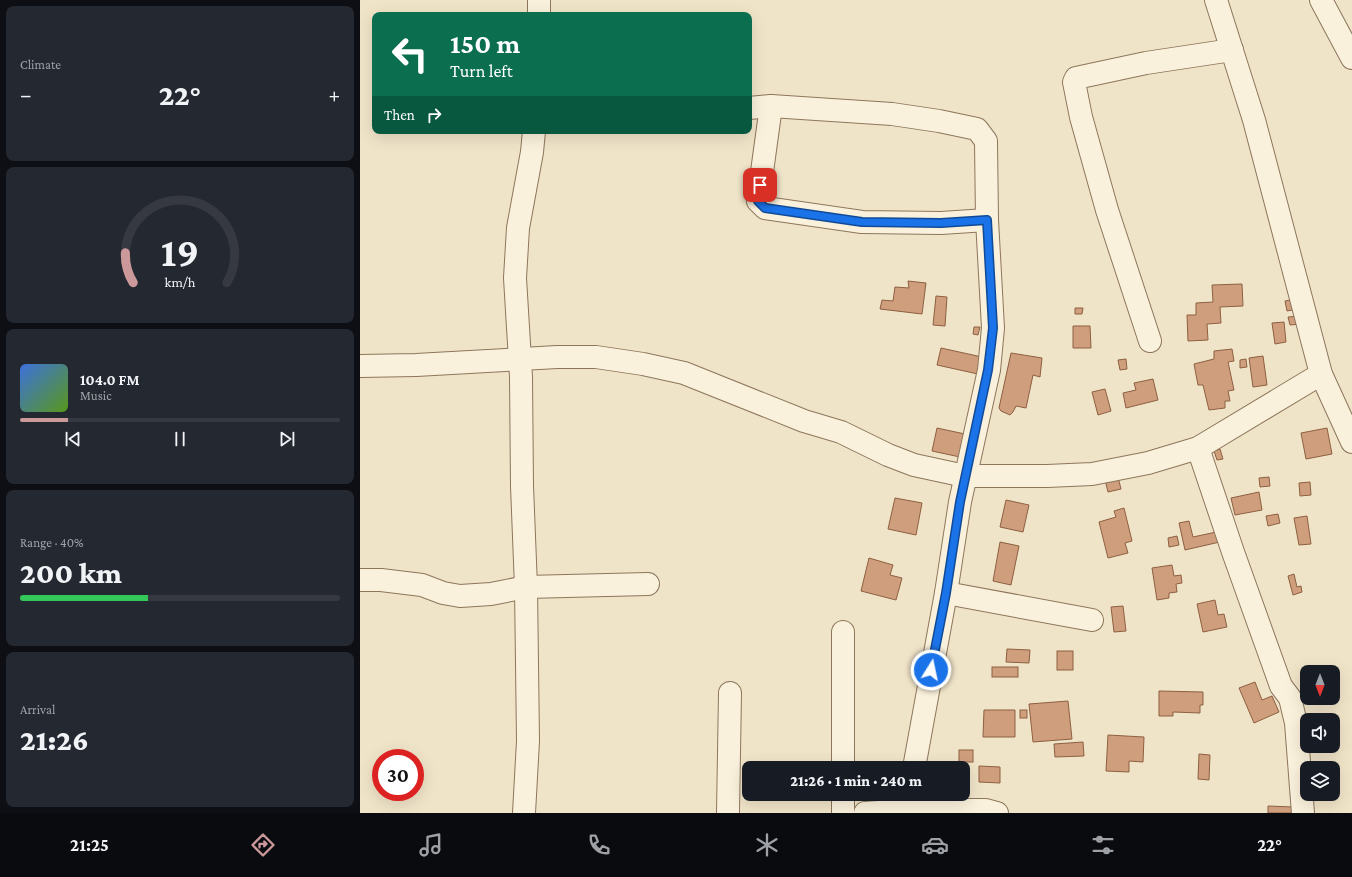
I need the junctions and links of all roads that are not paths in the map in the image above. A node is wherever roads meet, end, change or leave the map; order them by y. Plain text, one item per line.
1 (539, 0) edge
2 (1216, 0) edge
3 (1321, 0) edge
4 (539, 12) edge
5 (1232, 50) junction
6 (1352, 58) edge
7 (771, 106) junction
8 (752, 108) edge
9 (534, 134) edge
10 (987, 220) junction
11 (1150, 341) dead end
12 (520, 358) junction
13 (360, 366) edge
14 (1321, 374) junction
15 (1352, 442) edge
16 (1198, 448) junction
17 (965, 476) junction
18 (360, 580) edge
19 (648, 584) dead end
20 (526, 587) junction
21 (946, 593) junction
22 (1092, 620) dead end
23 (843, 632) dead end
24 (730, 693) dead end
25 (843, 761) edge
26 (915, 761) edge
27 (843, 801) edge
28 (908, 802) edge
29 (524, 813) edge
30 (728, 813) edge
31 (843, 813) edge
32 (865, 813) edge
33 (997, 813) edge
34 (1303, 813) edge

1 - 4 street
2 - 5 street
3 - 6 street
5 - 11 street
5 - 14 street
7 - 8 street
7 - 10 street
7 - 10 street
9 - 12 street
10 - 17 street
12 - 13 street
12 - 17 street
12 - 20 street
14 - 15 street
14 - 16 street
16 - 17 street
16 - 34 street
17 - 21 street
18 - 20 street
19 - 20 street
20 - 29 street
21 - 22 street
21 - 26 street
23 - 25 street
24 - 30 street
27 - 31 street
28 - 32 street
28 - 33 street

